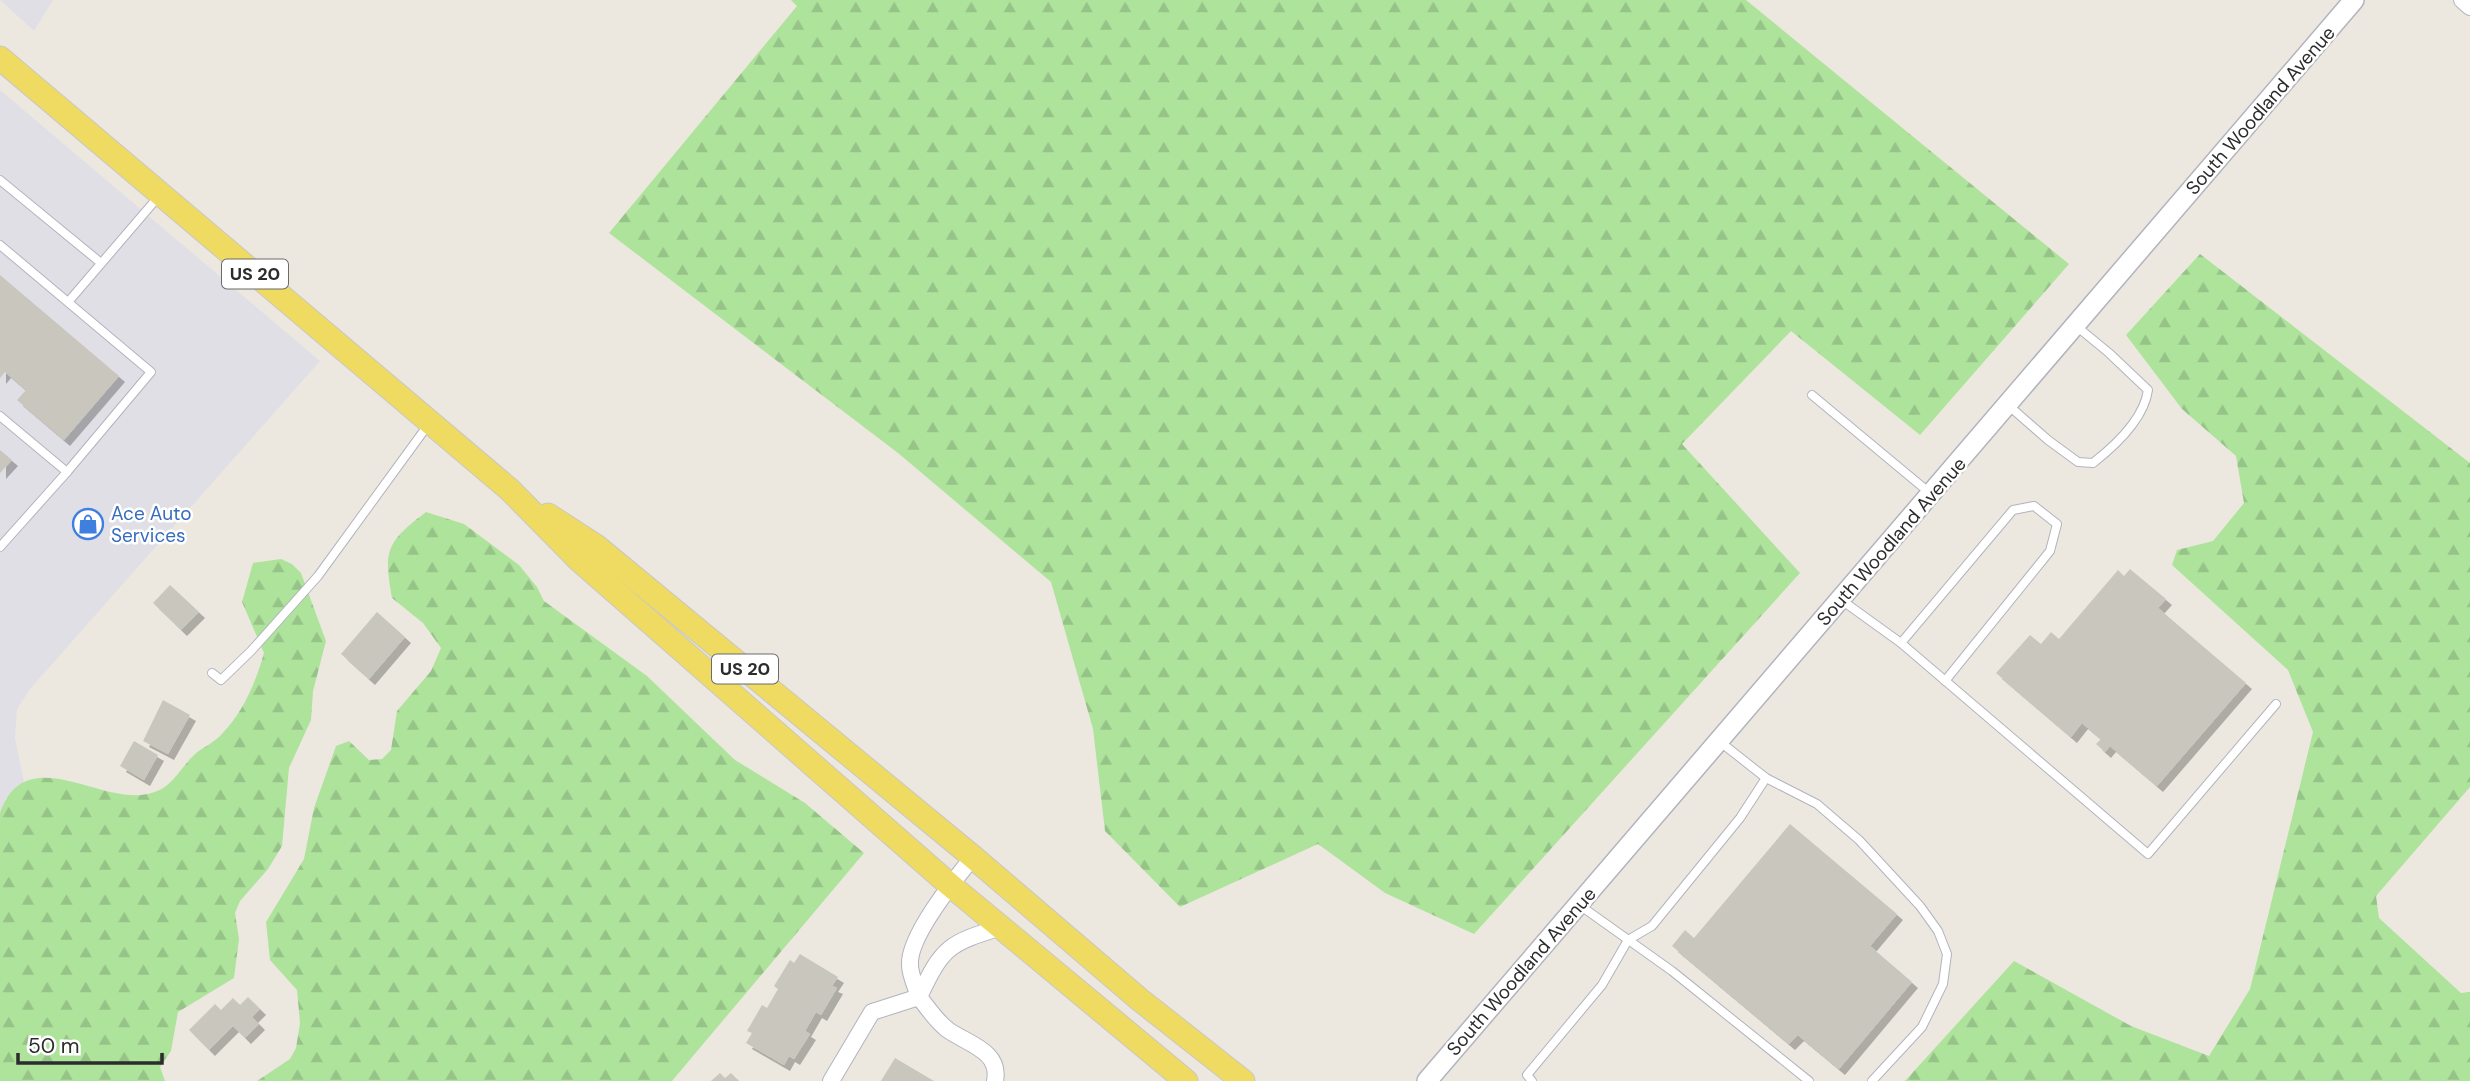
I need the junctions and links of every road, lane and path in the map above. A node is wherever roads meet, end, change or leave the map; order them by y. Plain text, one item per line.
1 (2354, 0) edge
2 (2462, 0) edge
3 (2470, 7) edge
4 (0, 58) edge
5 (0, 180) edge
6 (161, 194) junction
7 (0, 245) edge
8 (101, 263) junction
9 (69, 301) junction
10 (2075, 326) junction
11 (1812, 395) dead end
12 (2008, 405) junction
13 (0, 416) edge
14 (430, 422) junction
15 (67, 472) junction
16 (510, 490) junction
17 (1931, 494) junction
18 (0, 547) edge
19 (1840, 599) junction
20 (1901, 643) junction
21 (212, 673) dead end
22 (1945, 681) junction
23 (2276, 704) dead end
24 (1719, 741) junction
25 (1766, 778) junction
26 (973, 857) junction
27 (950, 885) junction
28 (1578, 904) junction
29 (1002, 927) junction
30 (1628, 940) junction
31 (919, 997) junction
32 (831, 1081) edge
33 (995, 1081) edge
34 (1186, 1081) edge
35 (1243, 1081) edge
36 (1427, 1081) edge
37 (1532, 1081) edge
38 (1809, 1081) edge
39 (1872, 1081) edge

1 - 10 street, South Woodland Avenue
2 - 3 street
4 - 6 main road, US 20
5 - 8 lane
6 - 8 lane
6 - 14 main road, US 20
7 - 9 lane
8 - 9 lane
9 - 15 lane
10 - 12 street, South Woodland Avenue
10 - 12 lane
11 - 17 lane
12 - 17 street, South Woodland Avenue
13 - 15 lane
14 - 16 main road, US 20
14 - 21 lane
15 - 18 lane
16 - 26 main road, US 20
16 - 27 main road, US 20
17 - 19 street, South Woodland Avenue
19 - 20 lane
19 - 24 street, South Woodland Avenue
20 - 22 lane
20 - 22 lane
22 - 23 lane
24 - 25 lane
24 - 28 street, South Woodland Avenue
25 - 30 lane
25 - 39 lane
26 - 27 street
26 - 35 main road, US 20
27 - 29 main road, US 20
27 - 31 street
28 - 30 lane
28 - 36 street, South Woodland Avenue
29 - 31 street
29 - 34 main road, US 20
30 - 37 lane
30 - 38 lane
31 - 32 street
31 - 33 street

